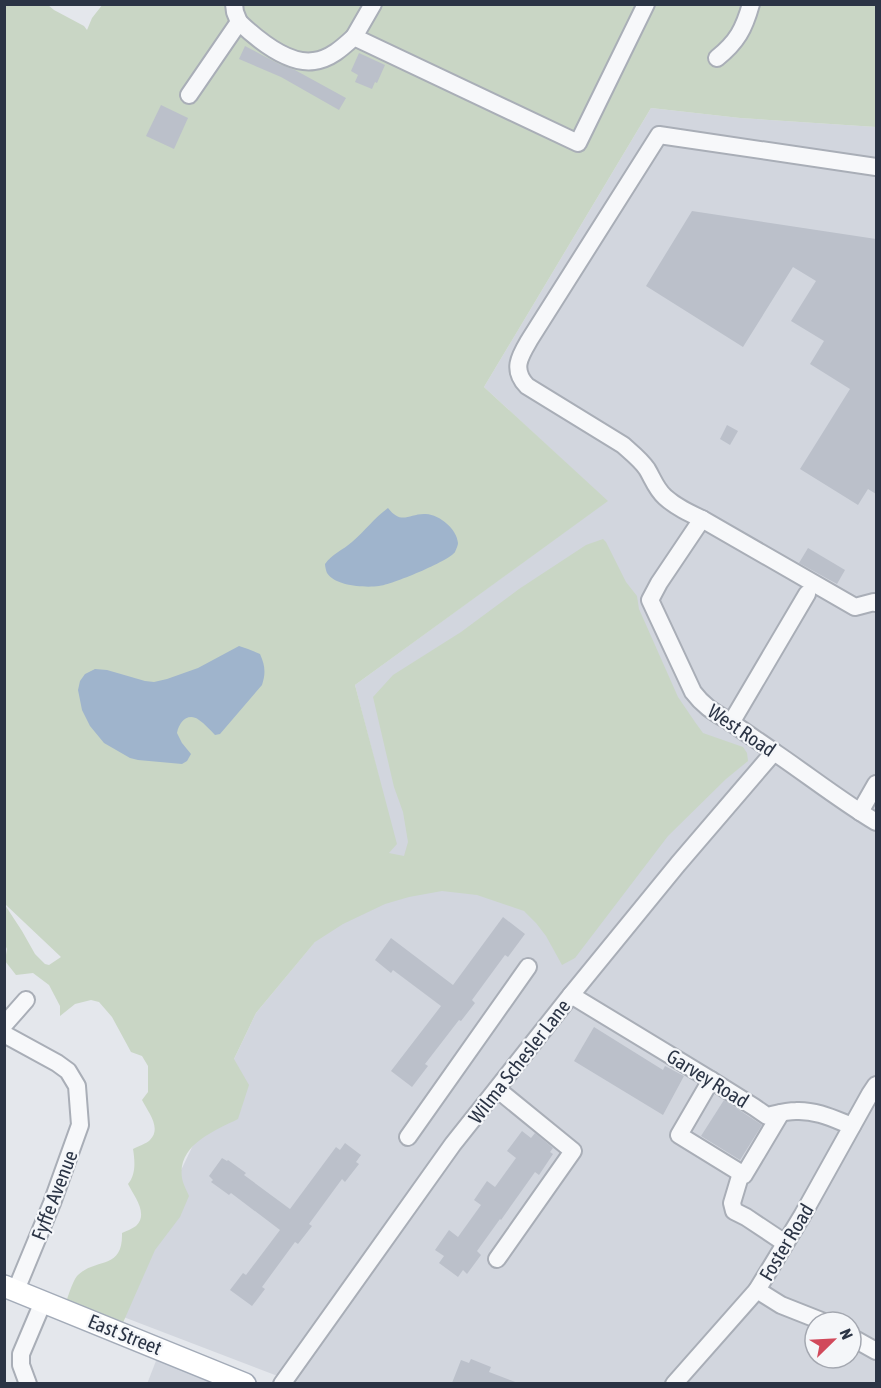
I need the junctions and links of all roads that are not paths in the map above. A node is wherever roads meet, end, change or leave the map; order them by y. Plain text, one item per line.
1 (234, 4) edge
2 (373, 4) edge
3 (646, 4) edge
4 (751, 4) edge
5 (239, 22) junction
6 (354, 37) junction
7 (717, 58) dead end
8 (189, 95) dead end
9 (876, 167) edge
10 (702, 519) junction
11 (807, 594) dead end
12 (876, 603) edge
13 (731, 723) junction
14 (774, 752) junction
15 (876, 784) edge
16 (860, 812) junction
17 (876, 822) edge
18 (528, 968) dead end
19 (571, 995) junction
20 (26, 1000) dead end
21 (4, 1025) edge
22 (4, 1034) edge
23 (711, 1080) junction
24 (876, 1085) edge
25 (497, 1089) junction
26 (781, 1113) junction
27 (852, 1126) junction
28 (408, 1137) dead end
29 (741, 1173) junction
30 (785, 1243) junction
31 (497, 1259) dead end
32 (10, 1288) edge
33 (757, 1290) junction
34 (43, 1302) junction
35 (803, 1314) edge
36 (235, 1382) edge
37 (28, 1383) edge
38 (282, 1383) edge
39 (674, 1383) edge

1 - 5 street
2 - 6 street
3 - 6 street
4 - 7 street
5 - 6 street
5 - 8 street
9 - 10 street
10 - 12 street
10 - 13 street, West Road
11 - 13 street
13 - 14 street, West Road
14 - 16 street, West Road
14 - 19 street, Wilma Schesler Lane
15 - 16 street
16 - 17 street, West Road
18 - 28 street
19 - 23 street, Garvey Road
19 - 25 street, Wilma Schesler Lane
20 - 21 street
22 - 32 street, Fyffe Avenue
23 - 26 street, Garvey Road
23 - 29 street
24 - 27 street, Foster Road
25 - 31 street
25 - 38 street, Wilma Schesler Lane
26 - 27 street, Garvey Road
26 - 29 street
27 - 30 street, Foster Road
29 - 30 street
30 - 33 street, Foster Road
32 - 34 main road, East Street
33 - 35 street
33 - 39 street, Foster Road
34 - 36 main road, East Street
34 - 37 street

